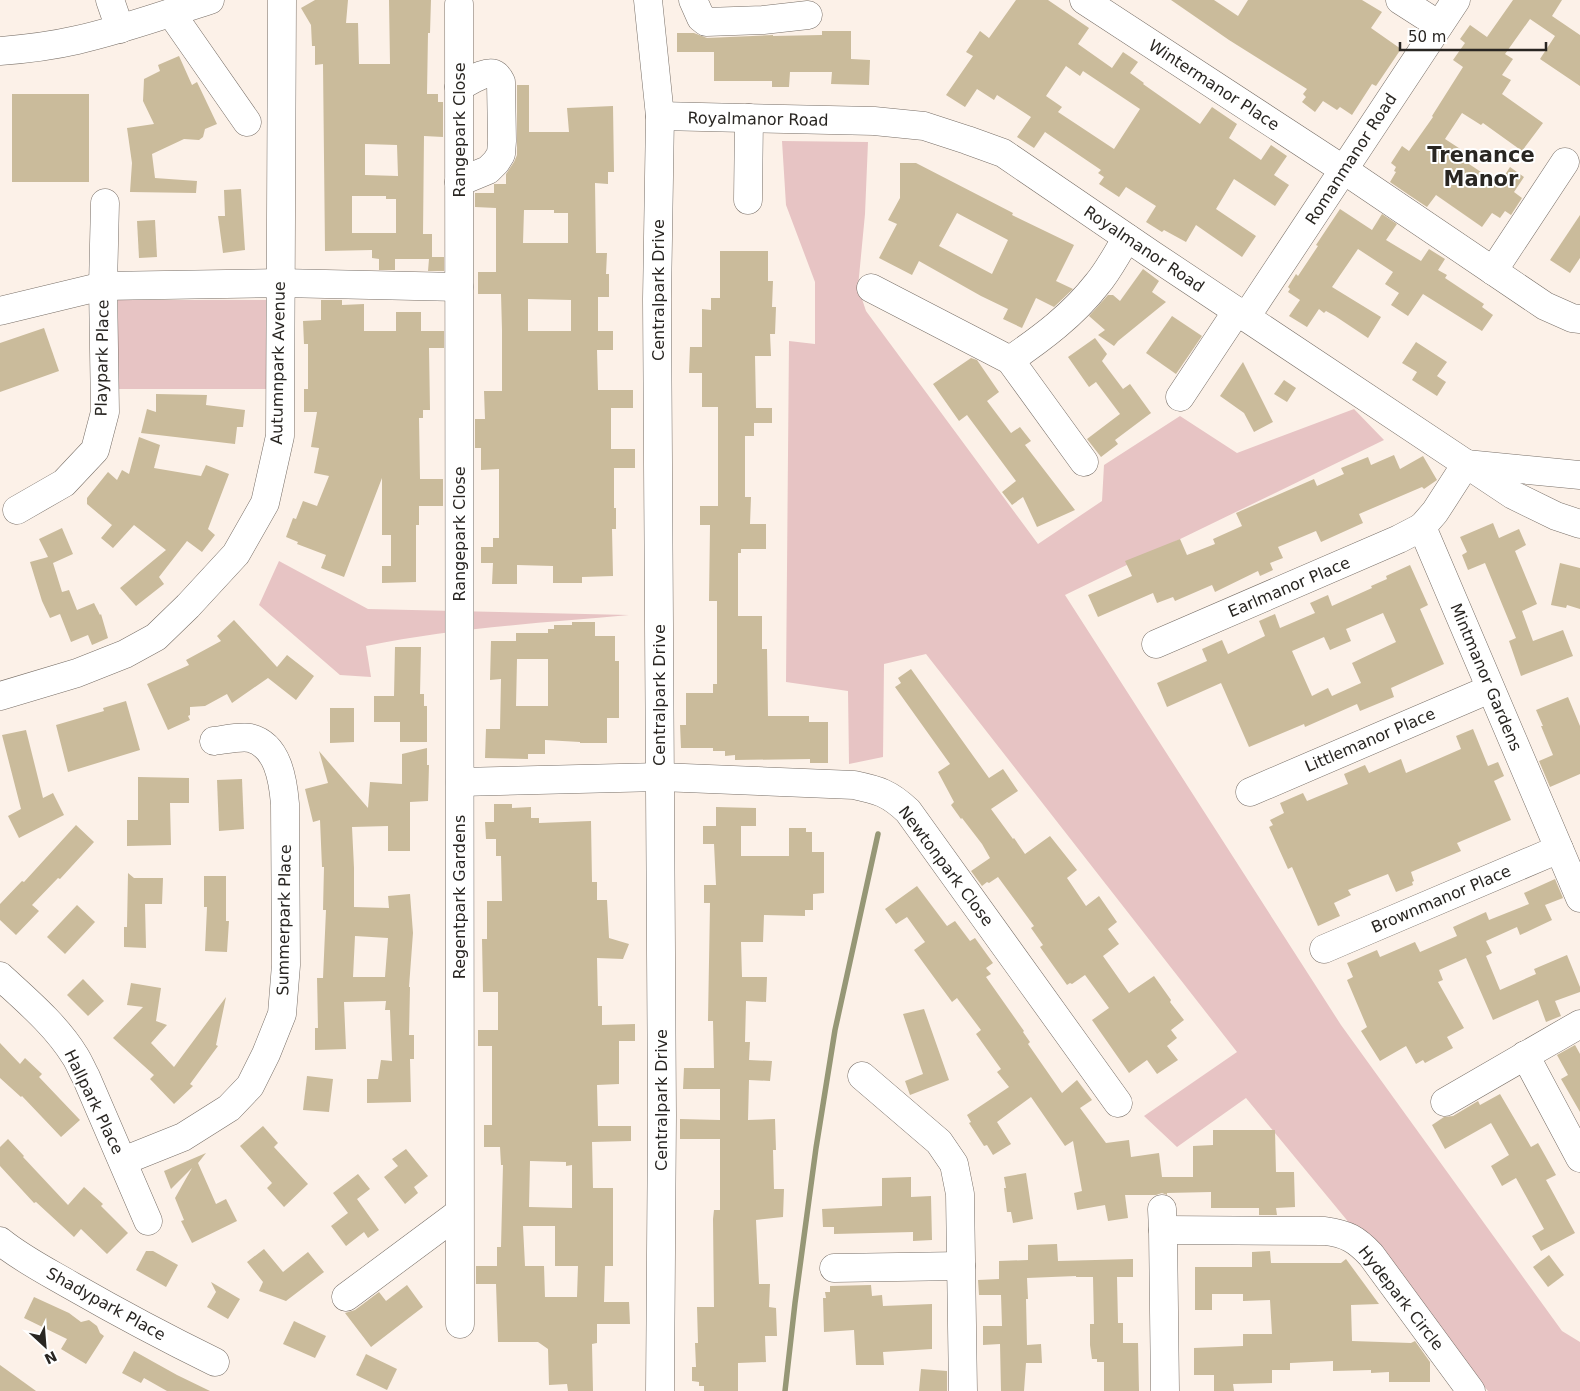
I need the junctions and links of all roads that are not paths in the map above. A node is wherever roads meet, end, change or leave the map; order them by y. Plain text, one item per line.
1 (110, 0) edge
2 (210, 0) edge
3 (282, 0) edge
4 (648, 0) edge
5 (693, 0) edge
6 (1084, 0) edge
7 (1400, 0) edge
8 (1456, 0) edge
9 (459, 4) dead end
10 (171, 13) junction
11 (808, 16) dead end
12 (1440, 25) junction
13 (120, 30) junction
14 (0, 51) edge
15 (459, 87) junction
16 (660, 116) junction
17 (749, 118) junction
18 (247, 122) dead end
19 (1565, 162) dead end
20 (1344, 170) junction
21 (459, 182) junction
22 (748, 200) dead end
23 (104, 204) dead end
24 (1127, 238) junction
25 (1493, 271) junction
26 (280, 283) junction
27 (103, 286) junction
28 (459, 286) junction
29 (872, 288) dead end
30 (0, 311) edge
31 (1242, 314) junction
32 (1580, 319) edge
33 (1010, 360) junction
34 (1180, 397) dead end
35 (1084, 462) dead end
36 (1466, 464) junction
37 (1580, 475) edge
38 (17, 510) dead end
39 (1580, 524) edge
40 (1422, 527) junction
41 (1156, 644) dead end
42 (1490, 689) junction
43 (0, 696) edge
44 (214, 742) dead end
45 (660, 777) junction
46 (460, 782) junction
47 (1250, 792) dead end
48 (1559, 849) junction
49 (1580, 898) edge
50 (1324, 948) dead end
51 (0, 976) edge
52 (1580, 1024) edge
53 (1525, 1055) junction
54 (862, 1076) dead end
55 (1445, 1102) dead end
56 (1118, 1103) dead end
57 (1580, 1158) edge
58 (123, 1161) junction
59 (459, 1212) junction
60 (148, 1221) dead end
61 (0, 1241) edge
62 (962, 1266) junction
63 (834, 1268) dead end
64 (346, 1297) dead end
65 (460, 1324) dead end
66 (215, 1362) dead end
67 (660, 1391) edge
68 (963, 1391) edge
69 (1165, 1391) edge
70 (1471, 1391) edge

1 - 13 street
2 - 10 street
3 - 26 street, Autumnpark Avenue
4 - 16 street, Centralpark Drive
5 - 11 street
6 - 20 street, Wintermanor Place
7 - 12 street
8 - 12 street, Romanmanor Road
9 - 15 street, Rangepark Close
10 - 13 street
10 - 18 street
12 - 20 street, Romanmanor Road
13 - 14 street
15 - 21 street, Rangepark Close
15 - 21 street
16 - 17 street, Royalmanor Road
16 - 45 street, Centralpark Drive
17 - 22 street
17 - 24 street, Royalmanor Road
19 - 25 street
20 - 25 street, Wintermanor Place
20 - 31 street, Romanmanor Road
21 - 28 street, Rangepark Close
23 - 27 street, Playpark Place
24 - 31 street, Royalmanor Road
24 - 33 street
25 - 32 street, Wintermanor Place
26 - 27 street, Playpark Place
26 - 28 street
26 - 43 street, Autumnpark Avenue
27 - 30 street
27 - 38 street, Playpark Place
28 - 46 street, Rangepark Close
29 - 33 street
31 - 34 street, Romanmanor Road
31 - 36 street, Royalmanor Road
33 - 35 street
36 - 37 street
36 - 39 street, Royalmanor Road
36 - 40 street
40 - 41 street, Earlmanor Place
40 - 42 street, Mintmanor Gardens
42 - 47 street, Littlemanor Place
42 - 48 street, Mintmanor Gardens
44 - 58 street, Summerpark Place
45 - 46 street
45 - 56 street, Newtonpark Close
45 - 67 street, Centralpark Drive
46 - 59 street, Regentpark Gardens
48 - 49 street, Mintmanor Gardens
48 - 50 street, Brownmanor Place
51 - 58 street, Hallpark Place
52 - 53 street
53 - 55 street
53 - 57 street
54 - 62 street
58 - 60 street, Hallpark Place
59 - 64 street
59 - 65 street, Regentpark Gardens
61 - 66 street, Shadypark Place
62 - 63 street
62 - 68 street
69 - 70 street, Hydepark Circle

